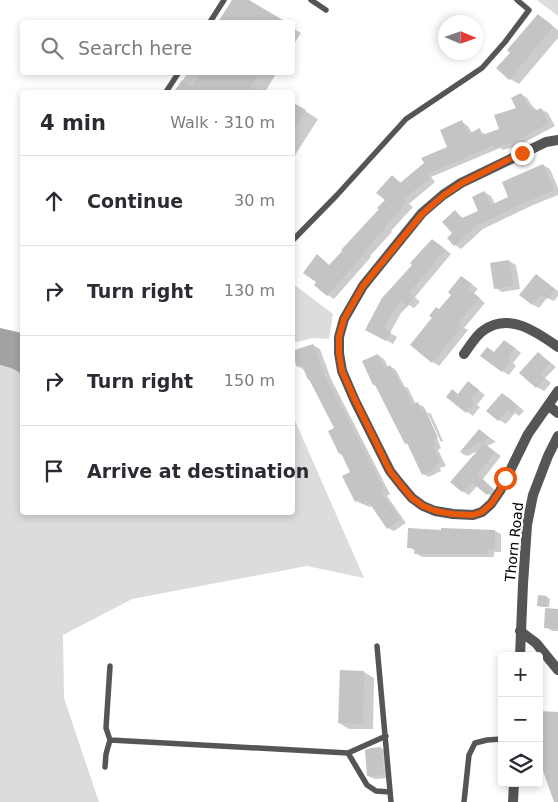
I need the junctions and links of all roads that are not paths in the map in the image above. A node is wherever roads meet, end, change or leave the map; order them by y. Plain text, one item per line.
1 (224, 0) edge
2 (311, 0) edge
3 (518, 0) edge
4 (326, 10) dead end
5 (211, 20) edge
6 (177, 75) edge
7 (167, 90) edge
8 (558, 140) edge
9 (295, 238) edge
10 (558, 347) edge
11 (464, 354) dead end
12 (558, 391) edge
13 (549, 406) junction
14 (558, 412) edge
15 (558, 436) edge
16 (520, 631) junction
17 (377, 646) dead end
18 (520, 652) edge
19 (110, 666) dead end
20 (558, 670) edge
21 (386, 736) junction
22 (498, 739) edge
23 (110, 740) junction
24 (348, 753) junction
25 (105, 768) dead end
26 (514, 787) edge
27 (390, 792) junction
28 (391, 802) edge
29 (464, 802) edge
30 (513, 802) edge

1 - 5 lane
2 - 4 lane
3 - 9 lane
6 - 7 lane
8 - 13 street
10 - 11 street
12 - 13 street
13 - 14 street
15 - 16 street, Thorn Road
16 - 18 street, Thorn Road
16 - 20 street
17 - 21 lane
19 - 23 lane
21 - 24 lane
21 - 27 lane
22 - 29 lane
23 - 24 lane
23 - 25 lane
24 - 27 lane
26 - 30 street
27 - 28 lane

